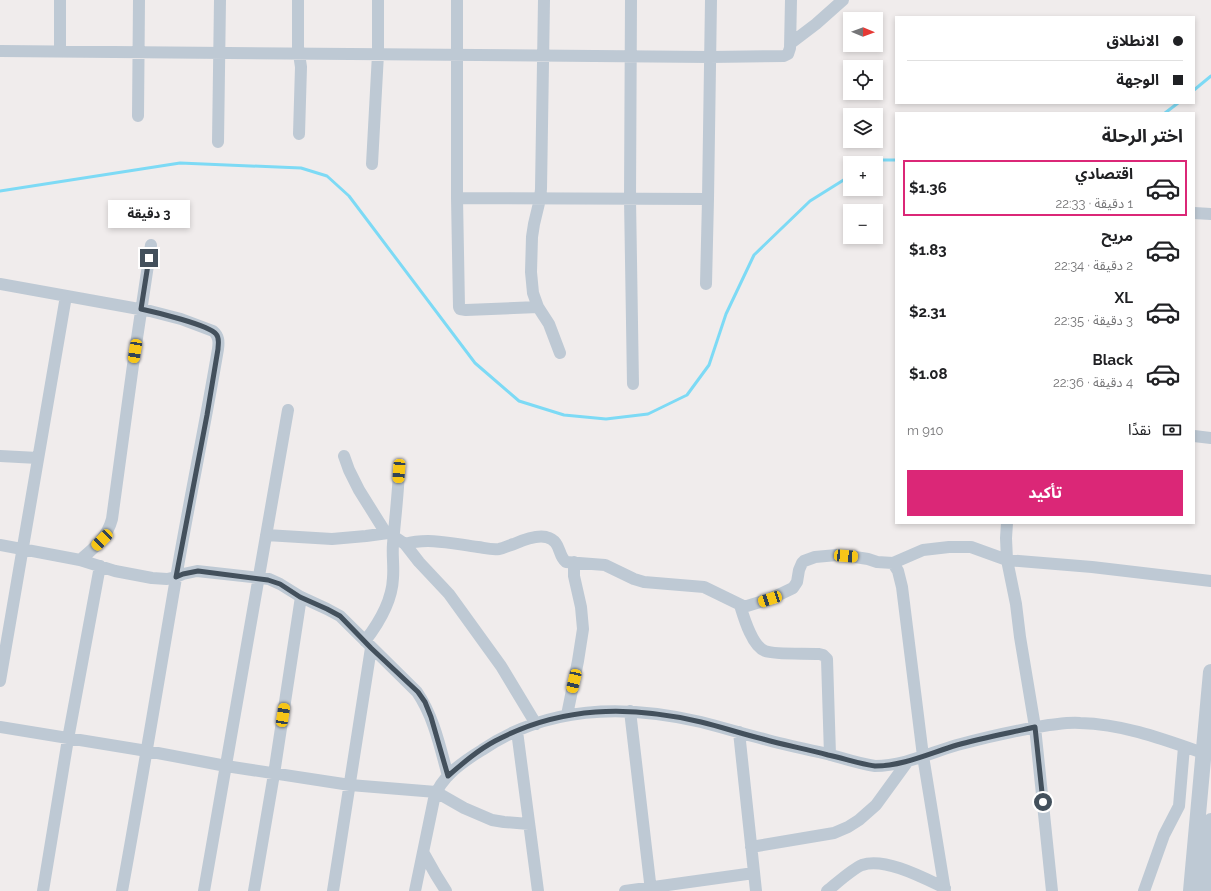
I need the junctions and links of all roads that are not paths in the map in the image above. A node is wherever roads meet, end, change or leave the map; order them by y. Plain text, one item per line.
1 (60, 0) edge
2 (139, 0) edge
3 (220, 0) edge
4 (298, 0) edge
5 (378, 0) edge
6 (457, 0) edge
7 (544, 0) edge
8 (631, 0) edge
9 (711, 0) edge
10 (791, 0) edge
11 (843, 0) edge
12 (791, 43) junction
13 (0, 51) edge
14 (60, 51) junction
15 (138, 52) junction
16 (220, 53) junction
17 (299, 53) junction
18 (378, 54) junction
19 (457, 55) junction
20 (543, 56) junction
21 (630, 56) junction
22 (710, 57) junction
23 (138, 116) dead end
24 (299, 134) dead end
25 (218, 142) dead end
26 (372, 164) dead end
27 (457, 198) junction
28 (540, 199) junction
29 (630, 199) junction
30 (708, 199) junction
31 (1195, 213) edge
32 (1211, 214) edge
33 (151, 245) dead end
34 (0, 284) edge
35 (706, 284) dead end
36 (66, 296) junction
37 (538, 306) junction
38 (141, 309) junction
39 (560, 353) dead end
40 (632, 384) dead end
41 (288, 410) dead end
42 (1195, 436) edge
43 (1211, 438) edge
44 (0, 456) edge
45 (344, 456) dead end
46 (38, 458) junction
47 (399, 471) dead end
48 (1007, 524) edge
49 (266, 535) junction
50 (391, 535) junction
51 (405, 544) junction
52 (0, 546) edge
53 (23, 549) junction
54 (80, 560) junction
55 (1007, 560) junction
56 (574, 562) junction
57 (893, 563) junction
58 (100, 566) junction
59 (176, 577) junction
60 (259, 578) junction
61 (1211, 581) edge
62 (300, 597) junction
63 (740, 605) junction
64 (368, 644) junction
65 (1211, 672) edge
66 (0, 681) edge
67 (630, 711) junction
68 (566, 715) junction
69 (536, 724) junction
70 (0, 727) edge
71 (1035, 727) junction
72 (518, 731) junction
73 (739, 732) junction
74 (68, 739) junction
75 (1184, 747) junction
76 (147, 751) junction
77 (830, 755) junction
78 (923, 756) junction
79 (1206, 758) edge
80 (908, 761) junction
81 (226, 766) junction
82 (274, 774) junction
83 (448, 776) junction
84 (350, 785) junction
85 (436, 792) junction
86 (1211, 821) edge
87 (529, 824) junction
88 (752, 847) junction
89 (423, 852) junction
90 (754, 872) junction
91 (651, 889) edge
92 (945, 889) edge
93 (43, 891) edge
94 (122, 891) edge
95 (204, 891) edge
96 (254, 891) edge
97 (333, 891) edge
98 (415, 891) edge
99 (446, 891) edge
100 (538, 891) edge
101 (625, 891) edge
102 (756, 891) edge
103 (827, 891) edge
104 (1052, 891) edge
105 (1144, 891) edge
106 (1191, 891) edge
107 (1205, 891) edge

1 - 14 street
2 - 15 street
3 - 16 street
4 - 17 street
5 - 18 street
6 - 19 street
7 - 20 street
8 - 21 street
9 - 22 street
10 - 12 street
11 - 12 street
12 - 22 street
13 - 14 street
14 - 15 street
15 - 16 street
15 - 23 street
16 - 17 street
16 - 25 street
17 - 18 street
17 - 24 street
18 - 19 street
18 - 26 street
19 - 20 street
19 - 27 street
20 - 21 street
20 - 28 street
21 - 22 street
21 - 29 street
22 - 30 street
27 - 28 street
27 - 37 street
28 - 29 street
28 - 37 street
29 - 30 street
29 - 40 street
30 - 35 street
31 - 32 street
33 - 38 street
34 - 36 street
36 - 38 street
36 - 46 street
37 - 39 street
38 - 54 street
38 - 59 street
41 - 49 street
42 - 43 street
44 - 46 street
45 - 50 street
46 - 53 street
47 - 50 street
48 - 55 street
49 - 50 street
49 - 60 street
50 - 51 street
50 - 64 street
51 - 56 street
51 - 69 street
52 - 53 street
53 - 54 street
53 - 66 street
54 - 58 street
55 - 57 street
55 - 61 street
55 - 71 street
56 - 63 street
56 - 68 street
57 - 63 street
57 - 78 street
58 - 59 street
58 - 74 street
59 - 60 street
59 - 76 street
60 - 62 street
60 - 81 street
62 - 64 street
62 - 82 street
63 - 77 street
64 - 83 street
64 - 84 street
65 - 79 street
67 - 68 street
67 - 73 street
67 - 91 street
68 - 69 street
69 - 72 street
70 - 74 street
71 - 75 street
71 - 78 street
71 - 104 street
72 - 83 street
72 - 87 street
73 - 77 street
73 - 88 street
74 - 76 street
74 - 93 street
75 - 79 street
75 - 105 street
76 - 81 street
76 - 94 street
77 - 80 street
78 - 80 street
78 - 92 street
79 - 106 street
80 - 88 street
81 - 82 street
81 - 95 street
82 - 84 street
82 - 96 street
83 - 85 street
84 - 85 street
84 - 97 street
85 - 87 street
85 - 89 street
86 - 107 street
87 - 100 street
88 - 90 street
89 - 98 street
89 - 99 street
90 - 91 street
90 - 102 street
91 - 101 street
92 - 103 street

